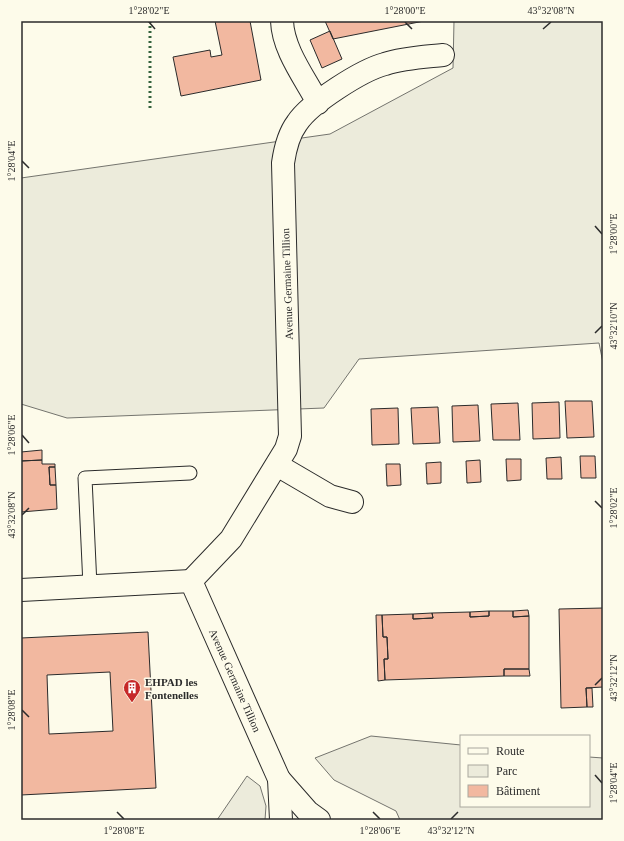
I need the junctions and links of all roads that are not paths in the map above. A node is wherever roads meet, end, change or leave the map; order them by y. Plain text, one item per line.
1 (282, 21) edge
2 (443, 54) dead end
3 (318, 103) junction
4 (277, 465) junction
5 (190, 473) dead end
6 (352, 502) dead end
7 (191, 581) junction
8 (90, 586) junction
9 (21, 590) edge
10 (279, 779) junction
11 (281, 820) edge
12 (319, 820) edge

1 - 3 street
2 - 3 street, Avenue Germaine Tillion
3 - 4 street, Avenue Germaine Tillion
4 - 6 street
4 - 7 street, Avenue Germaine Tillion
5 - 8 lane
7 - 8 street
7 - 10 street, Avenue Germaine Tillion
8 - 9 street
10 - 11 street, Avenue Germaine Tillion
10 - 12 street, Avenue Germaine Tillion

